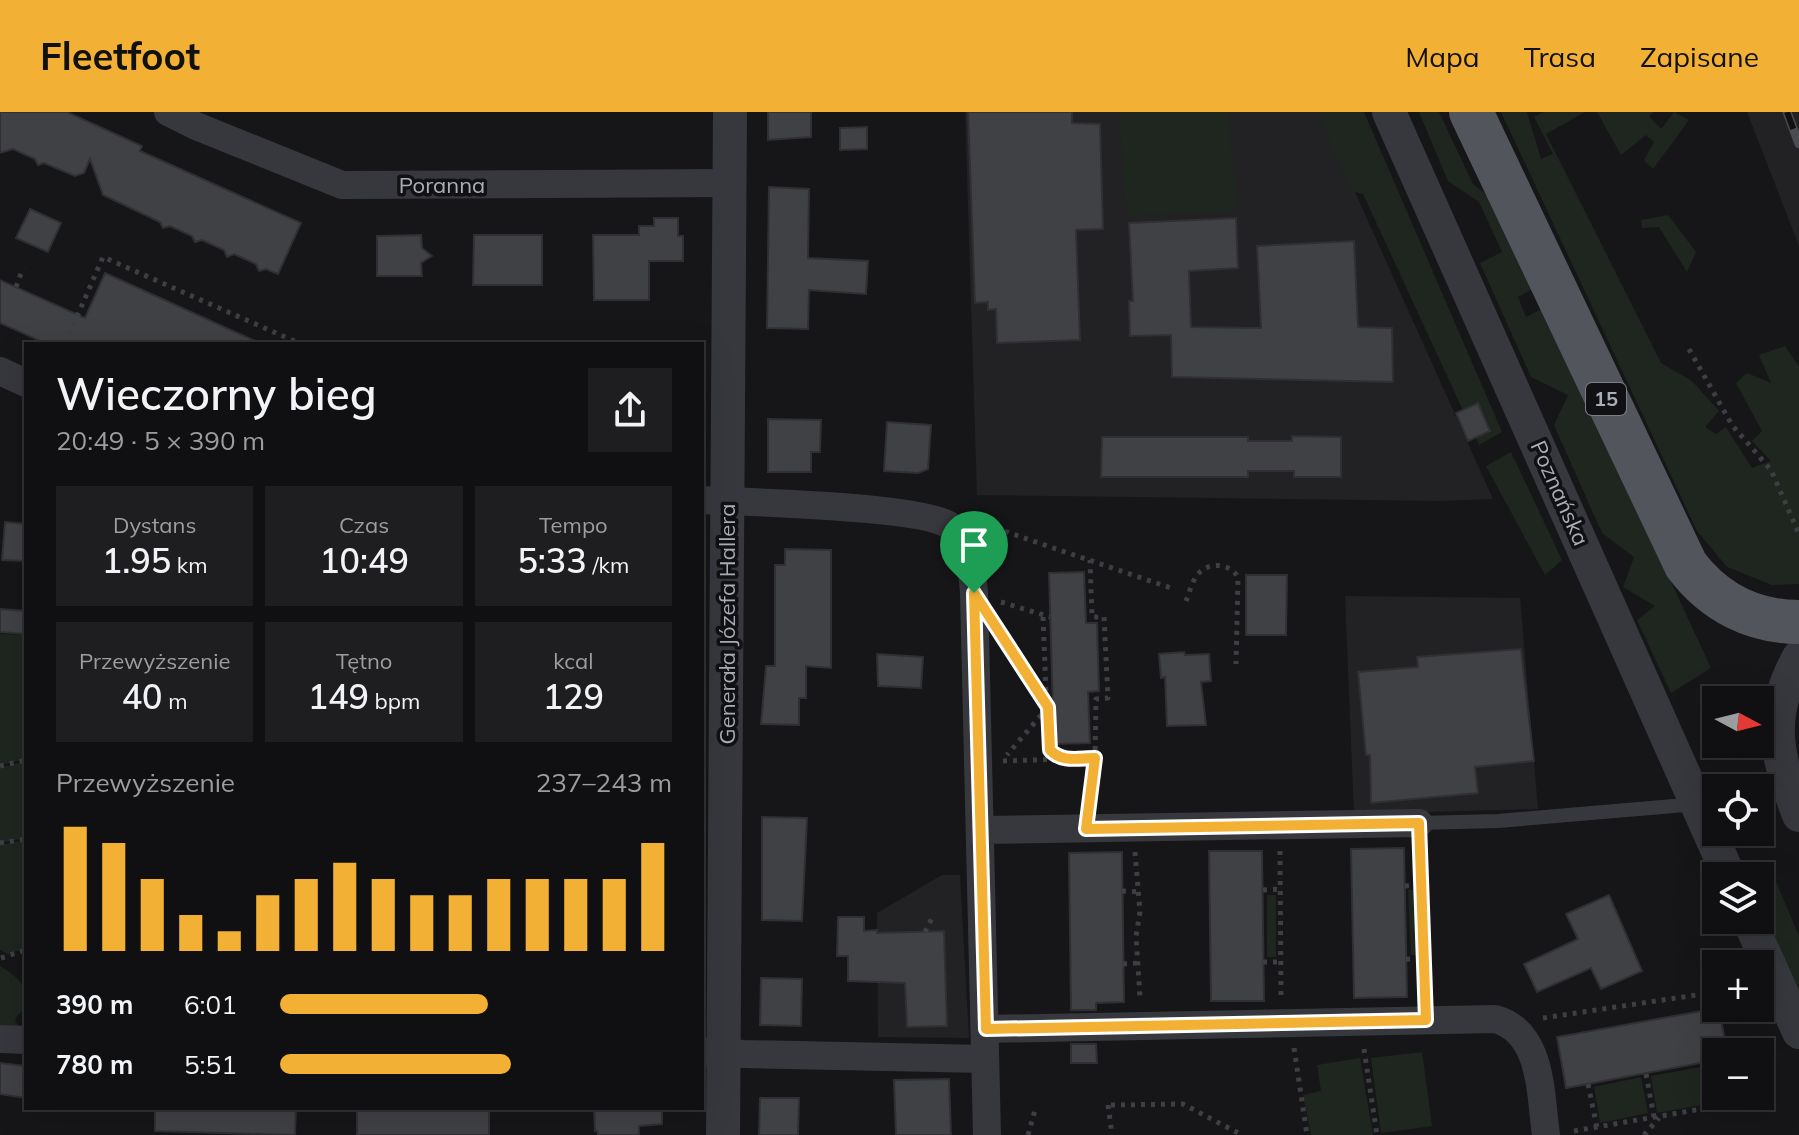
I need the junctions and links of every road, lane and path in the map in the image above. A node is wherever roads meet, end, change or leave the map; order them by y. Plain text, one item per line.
1 (168, 112) edge
2 (730, 112) edge
3 (1389, 112) edge
4 (1471, 112) edge
5 (730, 183) junction
6 (23, 268) dead end
7 (16, 287) dead end
8 (66, 342) edge
9 (296, 342) edge
10 (1689, 349) dead end
11 (0, 371) edge
12 (24, 382) edge
13 (714, 501) edge
14 (981, 523) dead end
15 (1799, 534) edge
16 (1090, 560) junction
17 (1174, 589) dead end
18 (974, 593) junction
19 (1186, 601) dead end
20 (1799, 622) edge
21 (1799, 657) edge
22 (1236, 664) dead end
23 (1050, 707) junction
24 (1095, 758) junction
25 (1067, 759) junction
26 (24, 760) edge
27 (989, 762) junction
28 (0, 766) edge
29 (1697, 804) junction
30 (1799, 815) edge
31 (1419, 823) junction
32 (1280, 826) junction
33 (1132, 828) junction
34 (1086, 829) junction
35 (980, 830) junction
36 (24, 839) edge
37 (0, 843) edge
38 (1723, 862) edge
39 (1423, 885) junction
40 (1405, 886) dead end
41 (1280, 889) junction
42 (1263, 890) dead end
43 (1122, 891) dead end
44 (1139, 892) junction
45 (933, 916) dead end
46 (925, 932) dead end
47 (1755, 934) edge
48 (24, 951) edge
49 (1, 958) edge
50 (1406, 959) dead end
51 (1424, 959) junction
52 (1263, 962) dead end
53 (1282, 962) junction
54 (1139, 963) junction
55 (1123, 964) dead end
56 (1702, 994) edge
57 (1426, 1020) junction
58 (1360, 1022) junction
59 (1285, 1023) junction
60 (1511, 1023) junction
61 (1141, 1025) junction
62 (986, 1029) junction
63 (1799, 1032) edge
64 (0, 1039) edge
65 (24, 1040) edge
66 (712, 1051) edge
67 (985, 1059) junction
68 (1646, 1074) dead end
69 (1588, 1084) dead end
70 (1702, 1109) edge
71 (1035, 1110) dead end
72 (1657, 1117) junction
73 (1597, 1128) junction
74 (1553, 1134) edge
75 (723, 1135) edge
76 (987, 1135) edge
77 (1028, 1135) edge
78 (1112, 1135) edge
79 (1242, 1135) edge
80 (1307, 1135) edge
81 (1377, 1135) edge
82 (1644, 1135) edge

1 - 5 street, Poranna
2 - 5 street, Generała Józefa Hallera
3 - 29 street, Poznańska
4 - 20 main road, 15
5 - 13 street, Generała Józefa Hallera
6 - 7 path
8 - 9 path
10 - 15 path
11 - 12 street
13 - 18 street
13 - 66 street, Generała Józefa Hallera
14 - 16 path
16 - 17 path
16 - 24 path
18 - 23 path
18 - 23 path
18 - 27 street
19 - 22 path
21 - 30 street
23 - 25 path
23 - 27 path
24 - 25 path
24 - 34 path
25 - 27 path
26 - 28 path
27 - 35 street
29 - 31 lane
29 - 38 street, Poznańska
31 - 32 street
31 - 39 path
32 - 33 street
32 - 41 path
33 - 34 street
33 - 44 path
34 - 35 street
35 - 62 street
36 - 37 path
39 - 40 path
39 - 51 path
41 - 42 path
41 - 53 path
43 - 44 path
44 - 54 path
45 - 46 path
47 - 63 street
48 - 49 path
50 - 51 path
51 - 57 path
52 - 53 path
53 - 59 path
54 - 55 path
54 - 61 path
56 - 60 path
57 - 58 street
57 - 60 street
58 - 59 street
58 - 81 path
59 - 61 street
59 - 80 path
60 - 74 street
61 - 62 street
62 - 67 street
64 - 65 street
66 - 67 street
66 - 75 street, Generała Józefa Hallera
67 - 76 street
68 - 72 path
69 - 73 path
70 - 72 path
71 - 77 path
72 - 73 path
72 - 82 path
73 - 74 path
78 - 79 path

